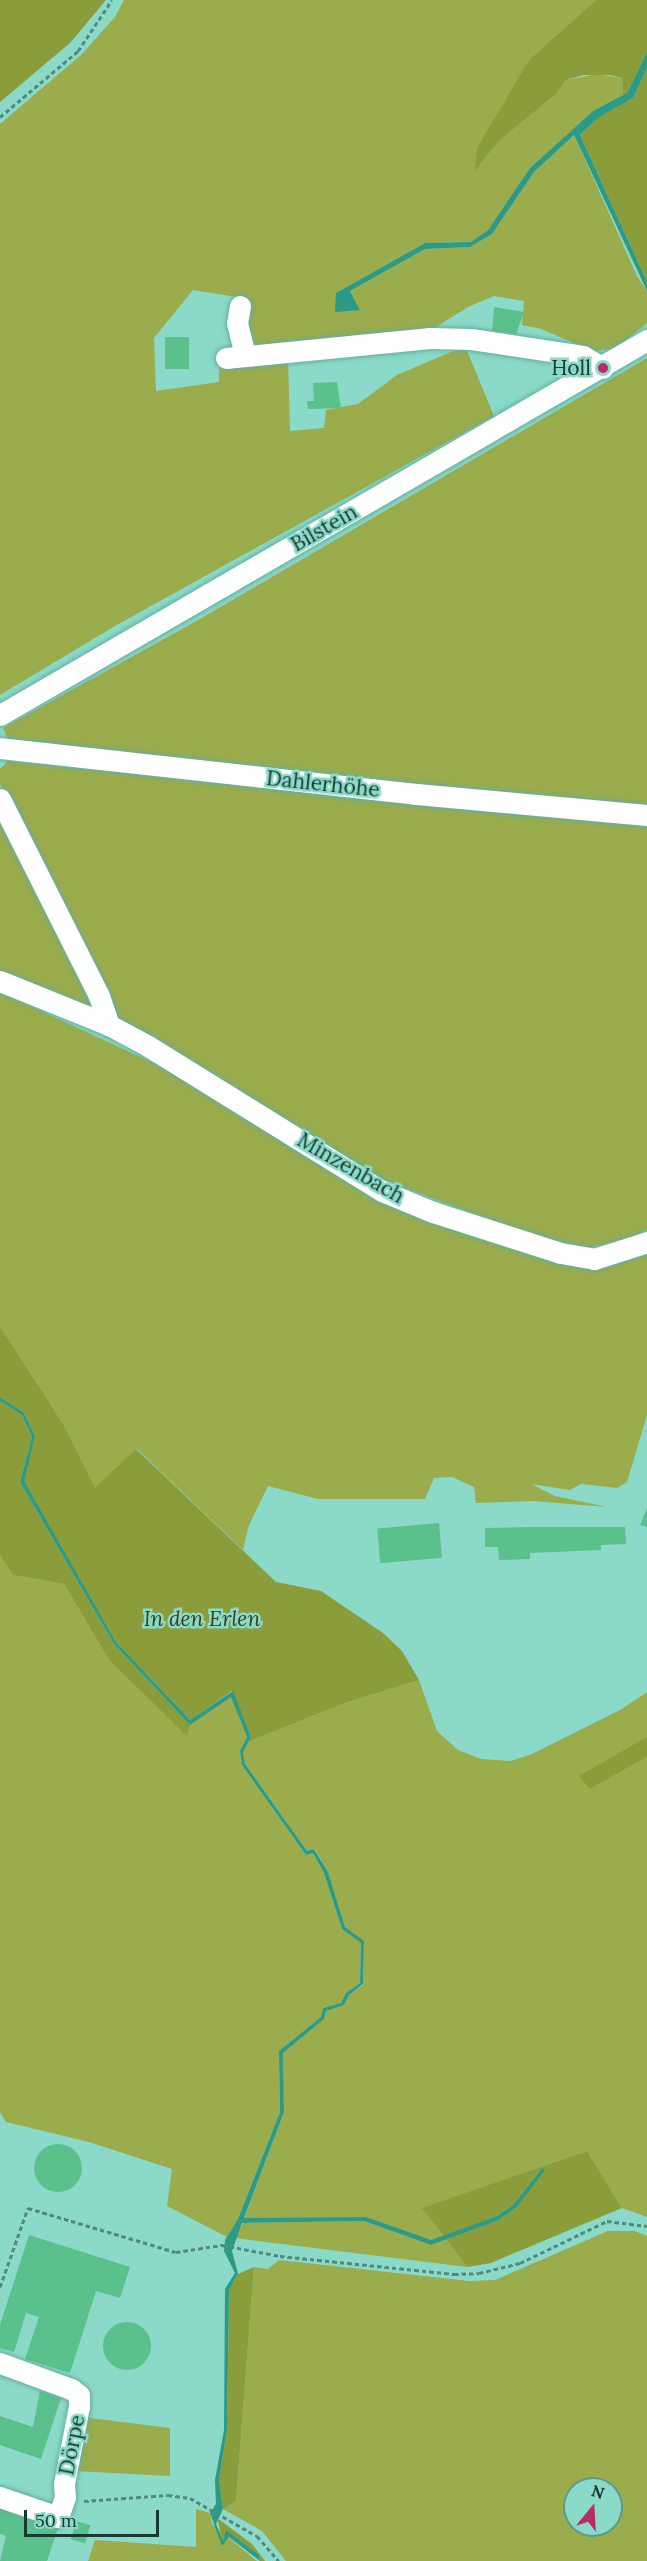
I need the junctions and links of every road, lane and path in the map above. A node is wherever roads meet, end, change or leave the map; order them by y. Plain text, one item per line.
1 (112, 0) edge
2 (0, 117) edge
3 (240, 306) dead end
4 (647, 340) edge
5 (603, 368) junction
6 (0, 715) edge
7 (0, 748) edge
8 (0, 799) edge
9 (647, 815) edge
10 (0, 981) edge
11 (109, 1025) junction
12 (647, 1242) edge
13 (647, 2226) edge
14 (0, 2288) edge
15 (0, 2363) edge
16 (0, 2497) edge
17 (65, 2497) junction
18 (279, 2561) edge

1 - 2 path
3 - 5 street
4 - 5 street, Bilstein
5 - 6 street, Bilstein
7 - 9 street, Dahlerhöhe
8 - 11 street
10 - 11 street, Minzenbach
11 - 12 street, Minzenbach
13 - 14 path
15 - 17 street, Dörpe
16 - 17 street, Dörpe
17 - 18 path

